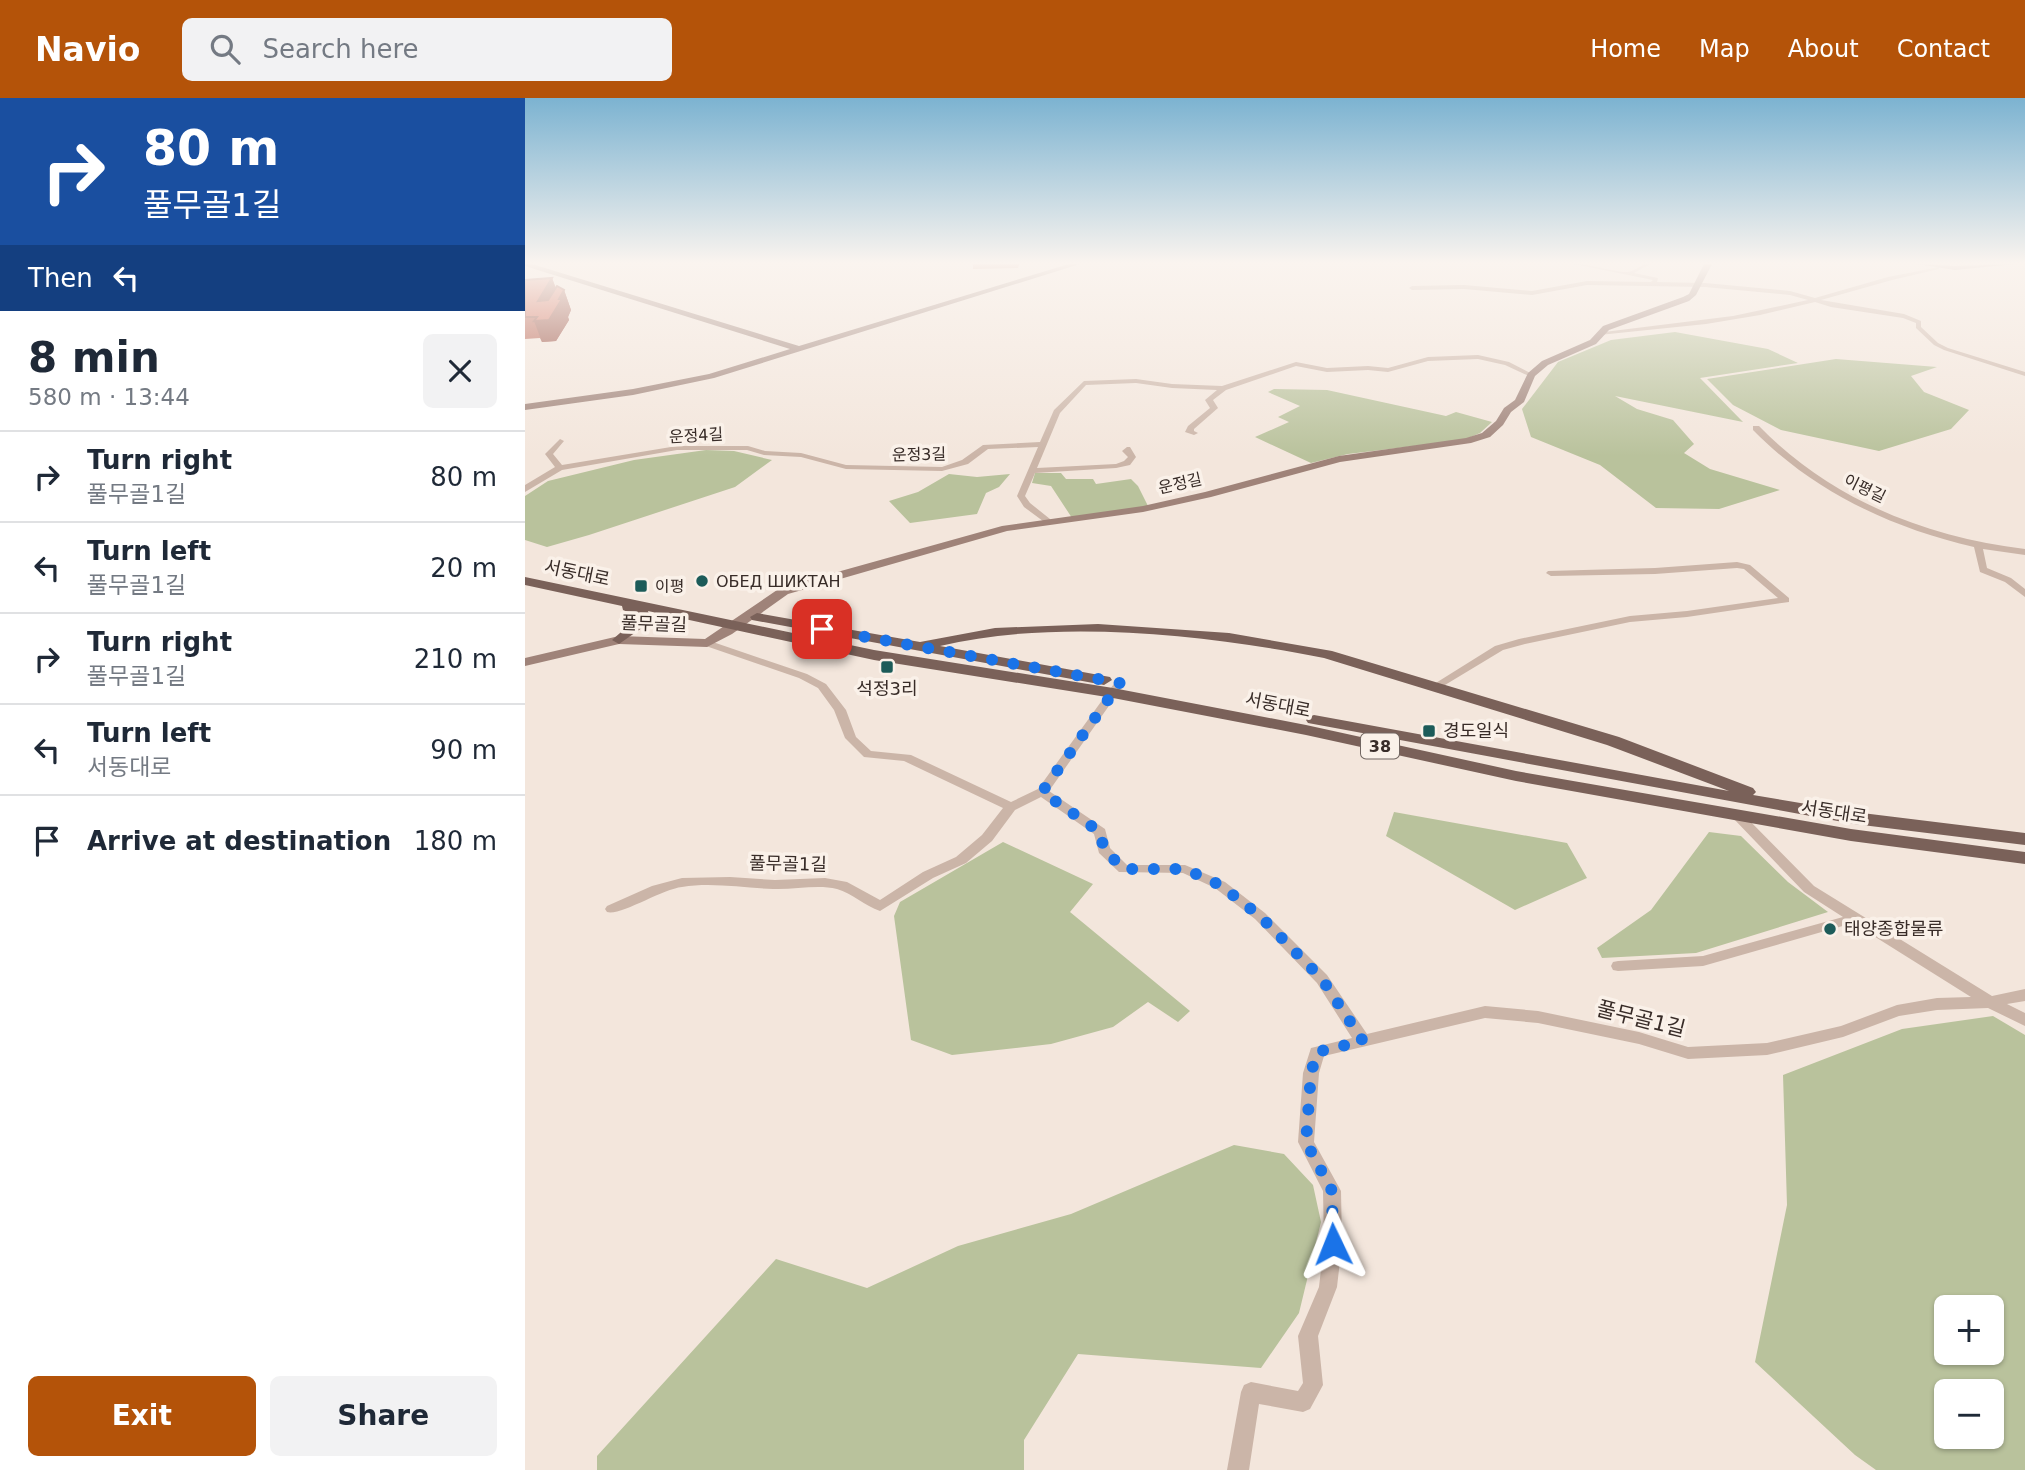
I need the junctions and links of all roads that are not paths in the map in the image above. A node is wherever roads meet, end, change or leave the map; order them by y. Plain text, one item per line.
1 (724, 328) edge
2 (864, 328) edge
3 (866, 328) edge
4 (1612, 328) edge
5 (1657, 328) edge
6 (1919, 328) edge
7 (1599, 333) junction
8 (794, 350) junction
9 (1531, 374) junction
10 (2025, 374) edge
11 (1223, 388) junction
12 (525, 406) edge
13 (1756, 428) dead end
14 (1194, 433) dead end
15 (560, 441) dead end
16 (1042, 444) junction
17 (1127, 449) dead end
18 (560, 468) junction
19 (874, 469) joint
20 (1033, 471) junction
21 (525, 489) edge
22 (1047, 521) junction
23 (1978, 547) junction
24 (2025, 552) edge
25 (525, 572) edge
26 (1551, 573) dead end
27 (525, 581) edge
28 (2025, 594) edge
29 (624, 602) junction
30 (742, 620) junction
31 (619, 640) junction
32 (707, 643) junction
33 (921, 647) junction
34 (525, 662) edge
35 (1436, 685) junction
36 (1117, 688) junction
37 (1042, 792) junction
38 (1011, 807) junction
39 (1787, 807) junction
40 (1737, 815) junction
41 (2025, 839) edge
42 (2025, 858) edge
43 (612, 909) dead end
44 (1855, 918) junction
45 (1618, 966) dead end
46 (2025, 995) edge
47 (1990, 1002) junction
48 (2025, 1020) edge
49 (1363, 1041) junction
50 (1238, 1470) edge

1 - 8 street
2 - 8 street
3 - 8 street
4 - 7 street
5 - 7 street
6 - 10 street
7 - 9 street
8 - 12 street
9 - 11 street
9 - 22 street, 운정길
11 - 14 street
11 - 16 street
13 - 23 street, 이평길
15 - 18 street
16 - 19 street, 운정3길
16 - 20 street
17 - 20 street
18 - 19 street, 운정4길
18 - 21 street, 운정4길
20 - 22 street
22 - 30 street, 운정길
23 - 24 street, 이평길
23 - 28 street
25 - 30 main road, 서동대로 / 38
26 - 35 street
27 - 29 main road, 서동대로 / 38
29 - 30 main road, 서동대로 / 38
29 - 31 main road
30 - 32 street, 풀무골길
30 - 33 main road, 서동대로 / 38
30 - 36 main road, 서동대로 / 38
31 - 32 street, 풀무골길
31 - 34 street, 풀무골길
32 - 38 street
33 - 35 main road, 서동대로
33 - 36 main road, 서동대로 / 38
35 - 39 main road, 서동대로
36 - 37 street, 풀무골1길
36 - 39 main road, 서동대로 / 38
36 - 40 main road, 서동대로 / 38
37 - 38 street, 풀무골1길
37 - 49 street
38 - 43 street, 풀무골1길
39 - 41 main road, 서동대로 / 38
40 - 42 main road, 서동대로 / 38
40 - 44 street
44 - 45 street
44 - 47 street
46 - 47 street, 풀무골1길
47 - 48 street
47 - 49 street, 풀무골1길
49 - 50 street, 풀무골1길

